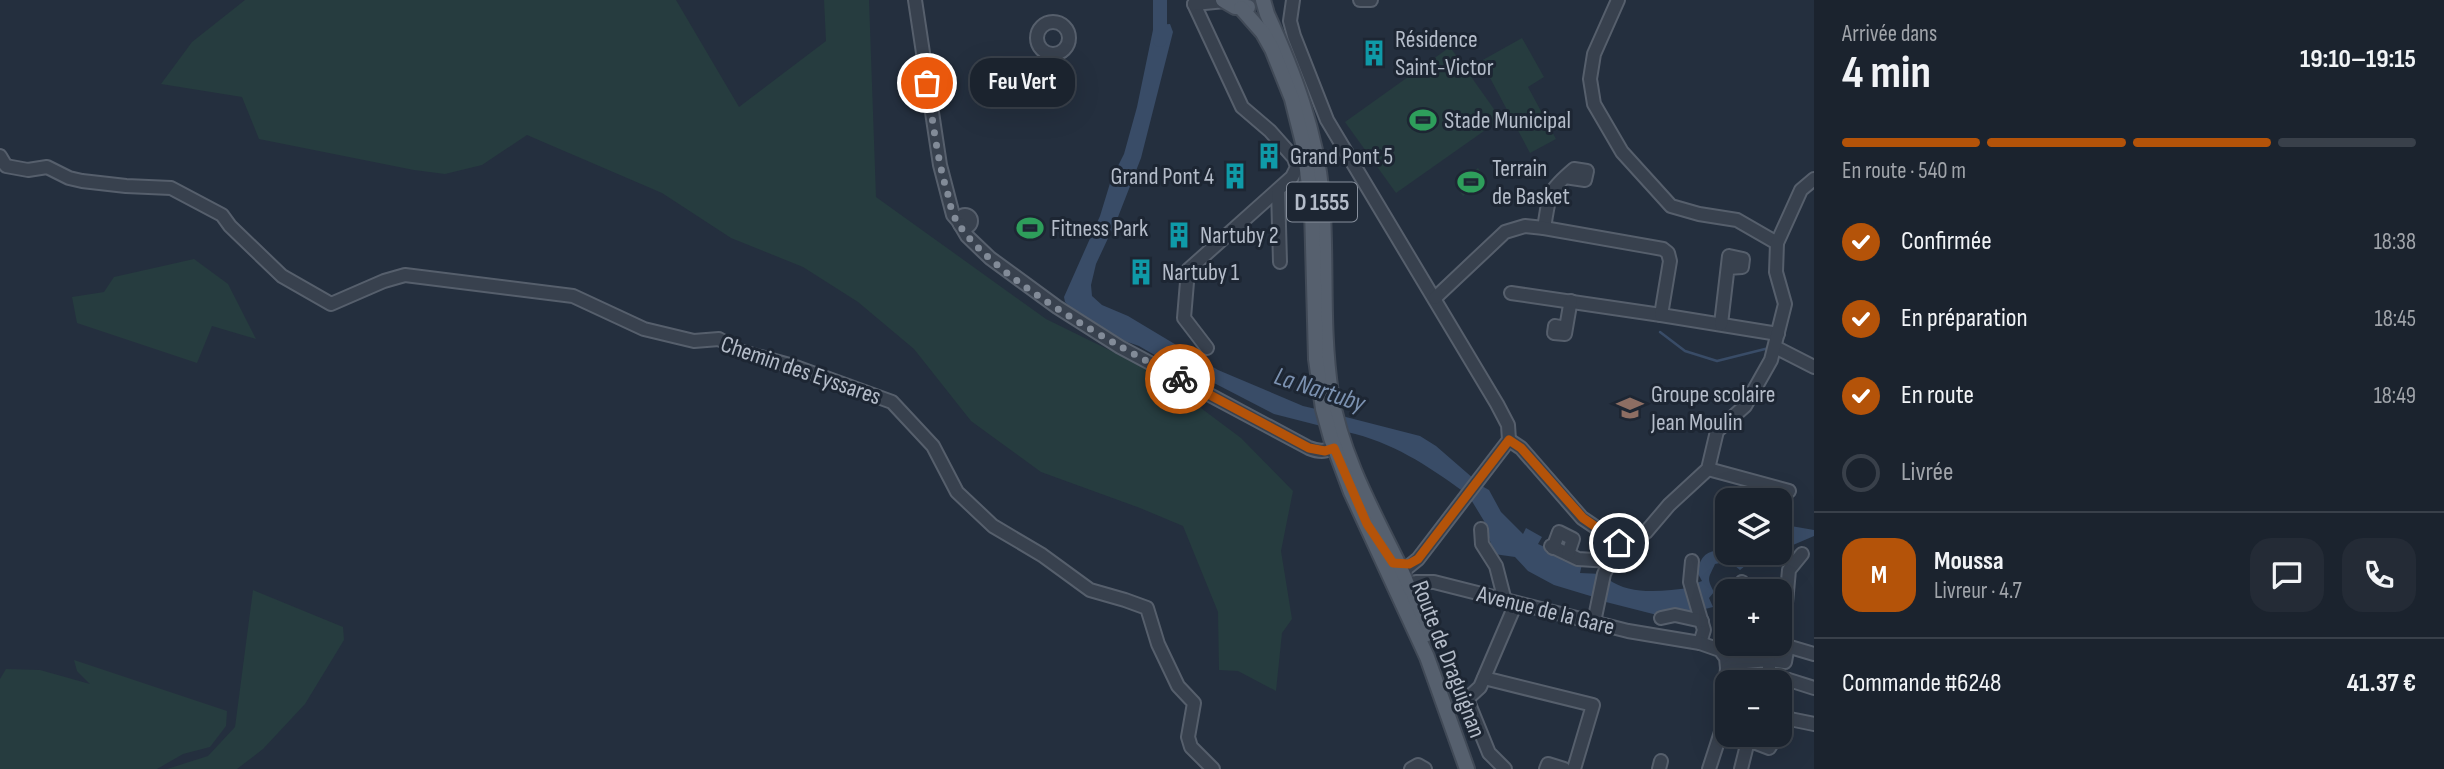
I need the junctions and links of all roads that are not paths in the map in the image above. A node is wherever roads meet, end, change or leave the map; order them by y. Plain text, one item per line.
1 (915, 0) edge
2 (1262, 0) edge
3 (1293, 0) edge
4 (1360, 0) edge
5 (1371, 0) edge
6 (1628, 0) edge
7 (1224, 1) edge
8 (1193, 4) edge
9 (1615, 6) edge
10 (1241, 8) junction
11 (0, 156) edge
12 (1564, 177) dead end
13 (1814, 179) edge
14 (1278, 190) junction
15 (1544, 228) junction
16 (1777, 243) junction
17 (1280, 262) dead end
18 (1728, 268) dead end
19 (1511, 293) dead end
20 (1435, 298) junction
21 (1571, 301) junction
22 (1661, 314) junction
23 (1721, 324) junction
24 (1566, 328) dead end
25 (1778, 334) junction
26 (1775, 347) junction
27 (1207, 348) dead end
28 (1814, 367) edge
29 (1329, 411) junction
30 (1336, 438) junction
31 (1509, 440) junction
32 (1708, 469) junction
33 (1778, 488) edge
34 (1367, 524) junction
35 (1481, 529) dead end
36 (1619, 543) junction
37 (1552, 547) dead end
38 (1802, 554) dead end
39 (1610, 561) junction
40 (1692, 561) dead end
41 (1406, 574) junction
42 (1788, 579) edge
43 (1423, 581) junction
44 (1511, 602) junction
45 (1701, 617) junction
46 (1661, 618) dead end
47 (1594, 622) junction
48 (1700, 643) junction
49 (1792, 647) edge
50 (1814, 654) edge
51 (1785, 656) edge
52 (1769, 660) junction
53 (1727, 668) joint
54 (1769, 670) edge
55 (1482, 682) junction
56 (1792, 685) edge
57 (1814, 688) edge
58 (1792, 720) edge
59 (1814, 724) edge
60 (1720, 747) edge
61 (1746, 747) edge
62 (1213, 769) edge
63 (1410, 769) edge
64 (1425, 769) edge
65 (1466, 769) edge
66 (1476, 769) edge
67 (1505, 769) edge
68 (1546, 769) edge
69 (1564, 769) edge
70 (1574, 769) edge
71 (1709, 769) edge
72 (1741, 769) edge

1 - 30 street
2 - 10 main road
2 - 29 main road, Route de Draguignan / D 1555
3 - 20 street
4 - 5 street
6 - 9 street
7 - 8 street
7 - 10 main road
8 - 14 street
9 - 16 street
10 - 29 main road, Route de Draguignan / D 1555
11 - 62 street, Chemin des Eyssares
12 - 15 street
13 - 16 street
14 - 17 street
14 - 27 street
15 - 20 street
15 - 22 street
16 - 25 street
18 - 23 street
19 - 21 street
20 - 31 street
21 - 22 street
21 - 24 street
22 - 23 street
23 - 25 street
25 - 26 street
26 - 28 street
26 - 32 street
29 - 30 main road, Route de Draguignan / D 1555
30 - 34 main road, Route de Draguignan / D 1555
30 - 41 main road, Route de Draguignan / D 1555
31 - 36 street
31 - 41 street
32 - 33 street
32 - 36 street
34 - 41 main road, Route de Draguignan / D 1555
34 - 41 street
35 - 44 street
36 - 39 street
37 - 39 street
38 - 42 street
39 - 47 street
40 - 45 street
41 - 43 street, Avenue de la Gare
41 - 43 street
41 - 65 main road, Route de Draguignan / D 1555
41 - 66 main road, Route de Draguignan / D 1555
43 - 44 street, Avenue de la Gare
44 - 47 street, Avenue de la Gare
44 - 55 street
45 - 46 street
45 - 48 street
47 - 48 street, Avenue de la Gare
48 - 53 street
49 - 50 street
51 - 52 street
52 - 53 street
52 - 54 street
55 - 67 street
55 - 70 street
56 - 57 street
58 - 59 street
60 - 71 street
61 - 72 street
63 - 64 street
68 - 69 street

